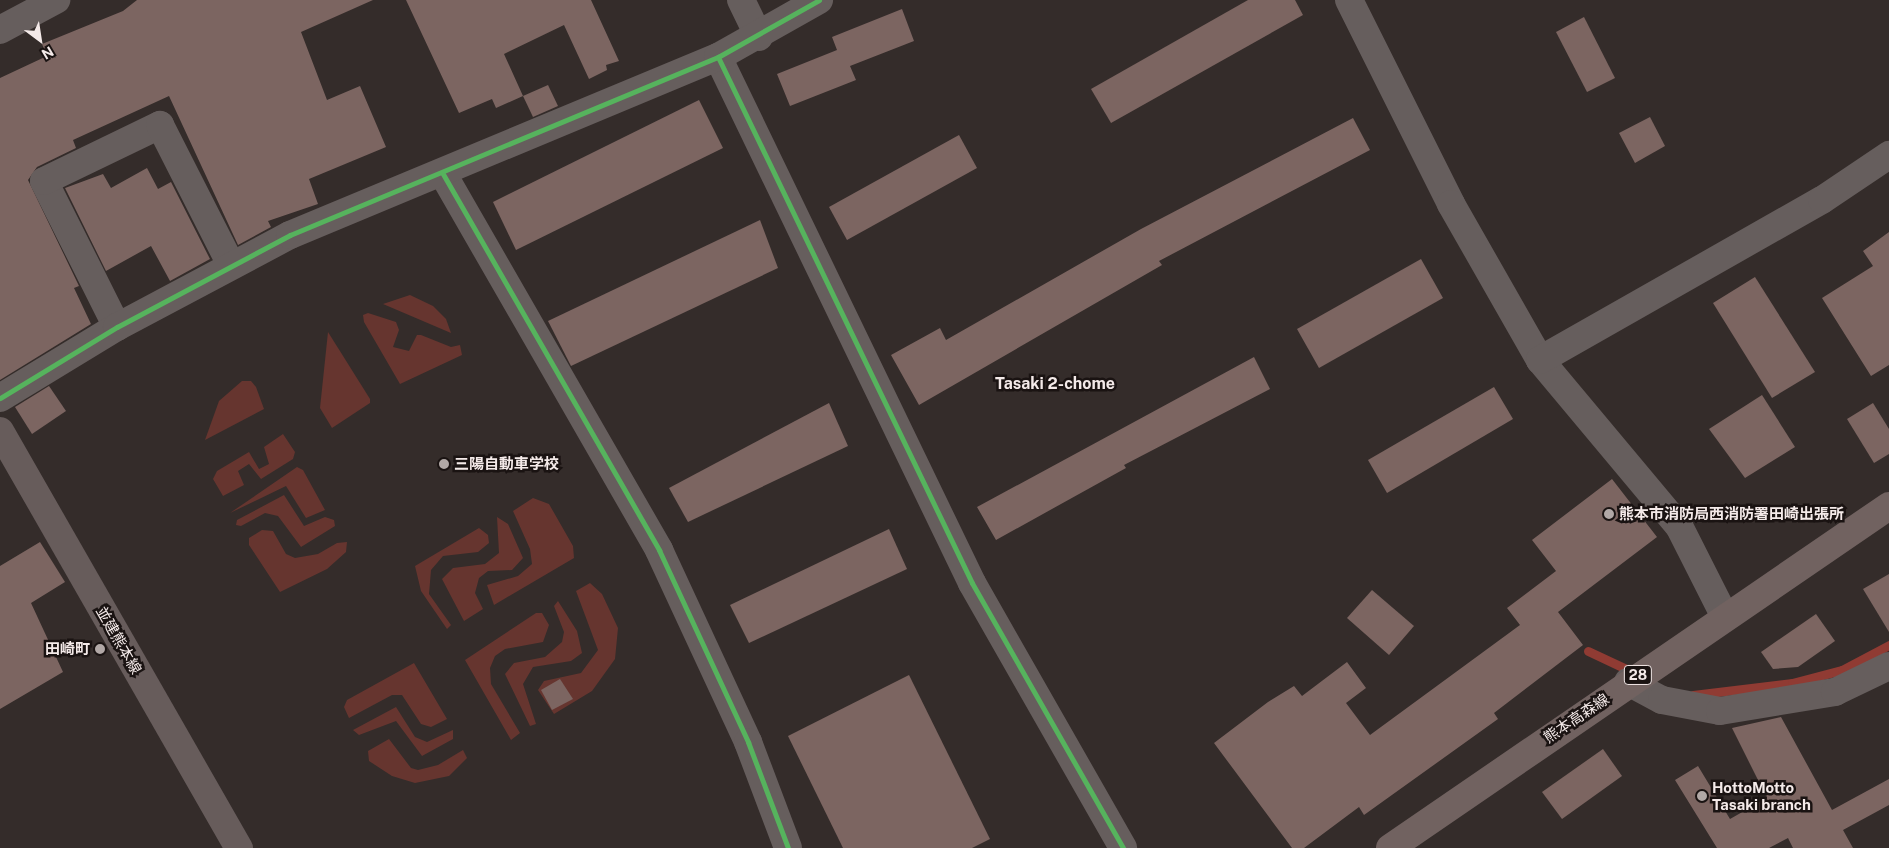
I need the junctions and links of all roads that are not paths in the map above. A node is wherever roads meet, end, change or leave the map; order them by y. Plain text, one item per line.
1 (56, 0) edge
2 (741, 0) edge
3 (819, 0) edge
4 (1349, 0) edge
5 (0, 30) edge
6 (759, 37) junction
7 (718, 57) junction
8 (1889, 155) edge
9 (442, 174) junction
10 (231, 265) junction
11 (117, 327) junction
12 (1540, 360) junction
13 (0, 398) edge
14 (0, 431) edge
15 (1889, 506) edge
16 (1725, 617) junction
17 (1889, 666) edge
18 (1628, 682) junction
19 (238, 848) edge
20 (788, 848) edge
21 (1122, 848) edge
22 (1390, 848) edge

1 - 5 street
2 - 6 street
3 - 6 street
4 - 12 street
6 - 7 street
7 - 9 street
7 - 21 street
8 - 12 street
9 - 10 street
9 - 20 street
10 - 11 street
10 - 11 street
11 - 13 street
12 - 16 street
14 - 19 main road, 並建熊本線
15 - 16 main road, 熊本高森線 / 28
16 - 18 main road, 熊本高森線 / 28
17 - 18 street
18 - 22 main road, 熊本高森線 / 28

